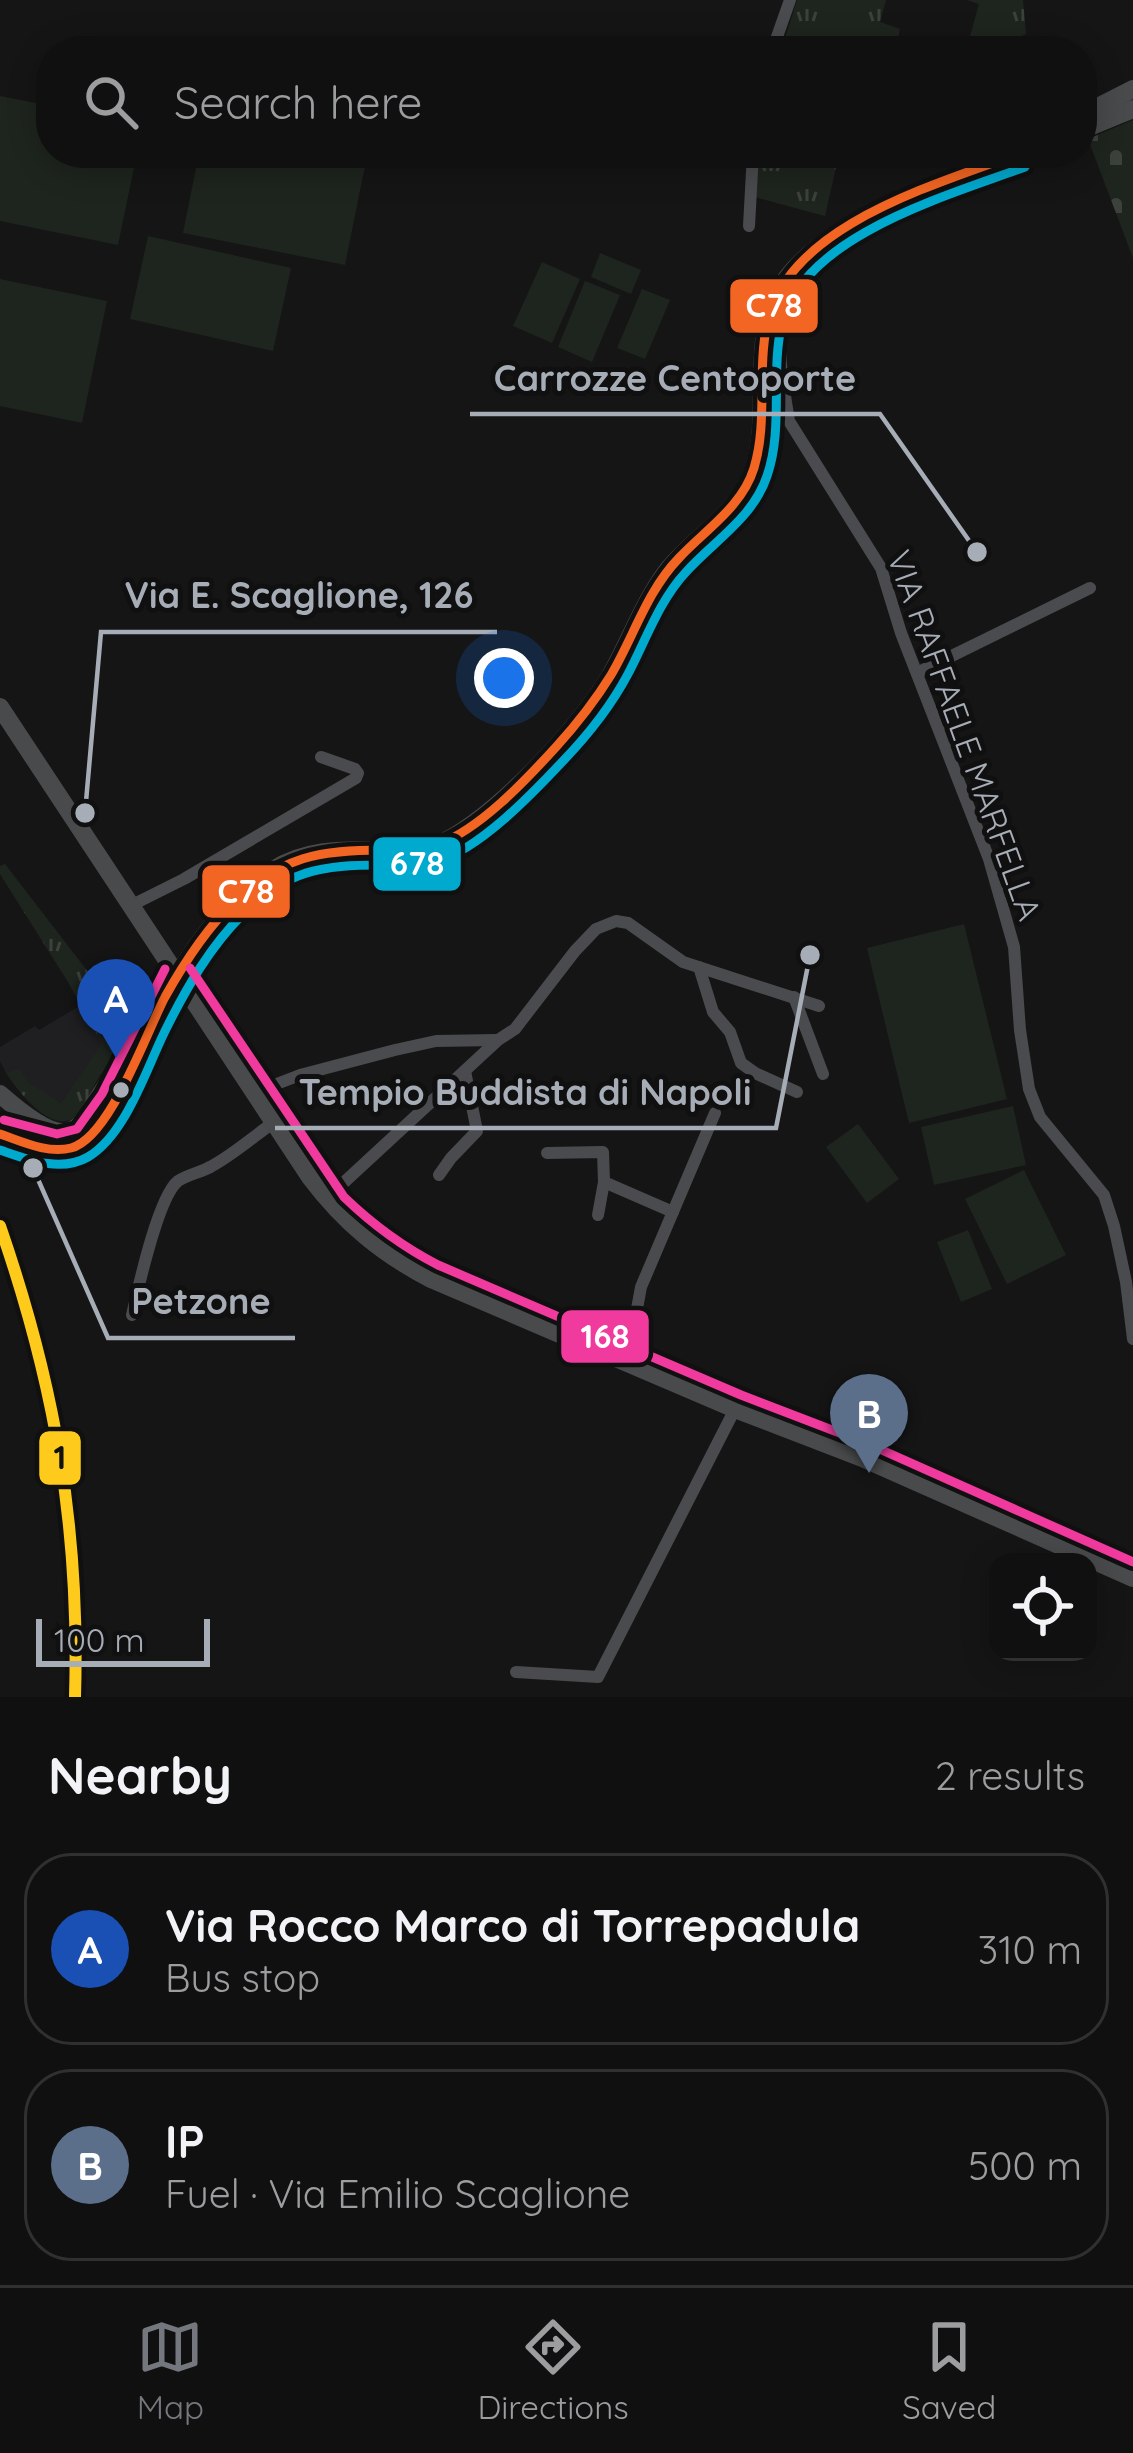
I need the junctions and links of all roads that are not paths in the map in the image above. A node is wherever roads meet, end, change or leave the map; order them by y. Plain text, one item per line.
1 (790, 0) edge
2 (777, 36) edge
3 (1129, 95) edge
4 (1097, 109) edge
5 (1097, 119) edge
6 (752, 168) edge
7 (982, 168) edge
8 (749, 226) dead end
9 (781, 286) junction
10 (1090, 588) dead end
11 (917, 673) junction
12 (0, 706) edge
13 (321, 757) dead end
14 (132, 904) junction
15 (699, 967) junction
16 (178, 976) junction
17 (794, 997) junction
18 (819, 1006) dead end
19 (498, 1040) junction
20 (139, 1050) junction
21 (465, 1071) junction
22 (823, 1074) dead end
23 (797, 1092) dead end
24 (0, 1094) edge
25 (257, 1096) junction
26 (715, 1113) dead end
27 (274, 1122) junction
28 (0, 1134) edge
29 (547, 1153) dead end
30 (439, 1175) dead end
31 (604, 1182) junction
32 (326, 1199) junction
33 (673, 1212) junction
34 (598, 1215) dead end
35 (132, 1315) dead end
36 (1133, 1339) edge
37 (627, 1363) junction
38 (735, 1408) junction
39 (1133, 1578) edge
40 (516, 1672) dead end

1 - 2 street
3 - 4 main road
3 - 5 main road
6 - 8 street
7 - 9 main road
9 - 11 street, VIA RAFFAELE MARFELLA
9 - 16 main road
10 - 11 street
11 - 36 street, VIA RAFFAELE MARFELLA
12 - 14 main road
13 - 14 street
14 - 16 main road
15 - 17 street
15 - 19 street
15 - 23 street
16 - 20 main road
16 - 25 main road
17 - 18 street
17 - 22 street
19 - 21 street
19 - 25 street
20 - 24 main road
20 - 28 main road
21 - 30 street
21 - 32 street
25 - 27 main road
26 - 33 street
27 - 32 main road
27 - 35 street
29 - 31 street
31 - 33 street
31 - 34 street
32 - 37 main road
33 - 37 street
37 - 38 main road
38 - 39 main road
38 - 40 street

